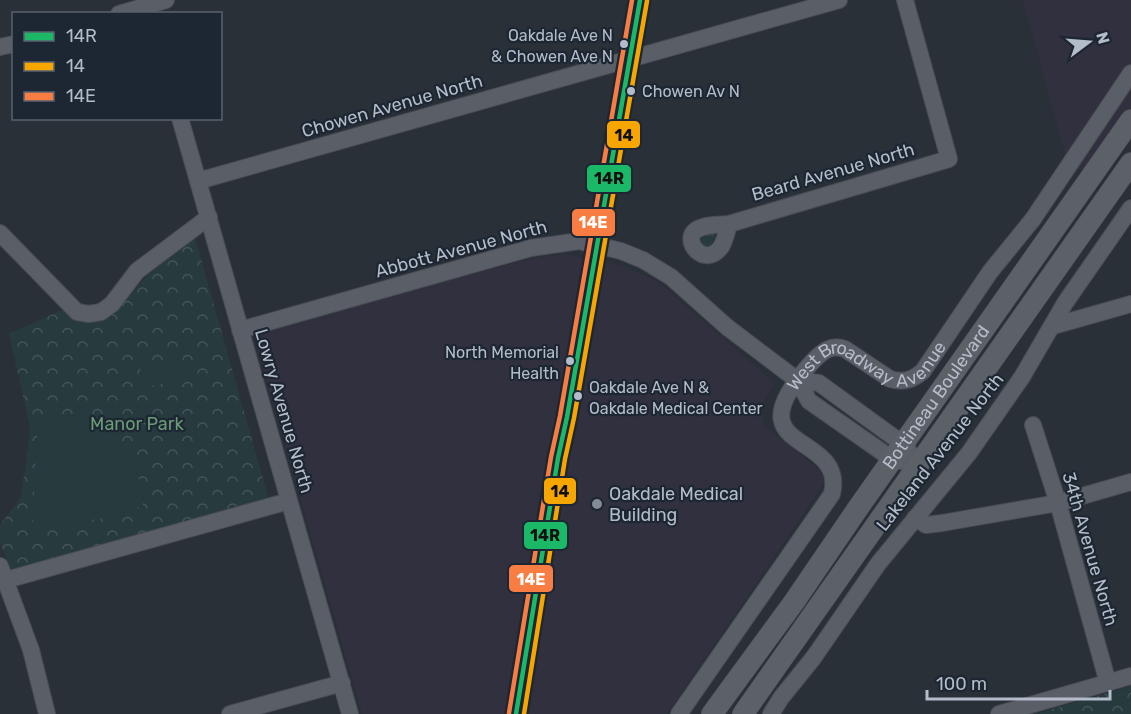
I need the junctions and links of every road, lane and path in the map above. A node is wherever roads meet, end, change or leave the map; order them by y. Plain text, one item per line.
1 (166, 0) edge
2 (640, 0) edge
3 (838, 0) edge
4 (904, 0) edge
5 (148, 6) edge
6 (126, 12) edge
7 (629, 60) junction
8 (1131, 72) edge
9 (181, 120) edge
10 (1131, 120) edge
11 (1131, 163) edge
12 (198, 181) junction
13 (1131, 208) edge
14 (209, 217) junction
15 (729, 224) dead end
16 (2, 238) edge
17 (597, 244) junction
18 (1131, 304) edge
19 (1053, 326) junction
20 (240, 330) junction
21 (797, 380) junction
22 (1033, 425) dead end
23 (897, 451) junction
24 (918, 465) junction
25 (1131, 482) edge
26 (289, 501) junction
27 (1058, 503) junction
28 (915, 518) junction
29 (3, 573) edge
30 (1131, 676) edge
31 (342, 683) junction
32 (1108, 683) junction
33 (744, 713) edge
34 (47, 714) edge
35 (230, 714) edge
36 (350, 714) edge
37 (516, 714) edge
38 (679, 714) edge
39 (712, 714) edge
40 (771, 714) edge
41 (999, 714) edge

1 - 5 street
2 - 7 street
3 - 7 street, Chowen Avenue North
4 - 15 street, Beard Avenue North
5 - 6 street
7 - 12 street, Chowen Avenue North
7 - 17 street
8 - 21 street, West Broadway Avenue
9 - 12 street, Lowry Avenue North
10 - 23 main road, Bottineau Boulevard
11 - 24 main road, Bottineau Boulevard
12 - 14 street, Lowry Avenue North
13 - 19 street, Lakeland Avenue North
14 - 16 street
14 - 20 street, Lowry Avenue North
17 - 20 street, Abbott Avenue North
17 - 21 street, Abbott Avenue North
17 - 37 street
18 - 19 street
19 - 28 street, Lakeland Avenue North
20 - 26 street, Lowry Avenue North
21 - 23 street, Abbott Avenue North
21 - 38 street, West Broadway Avenue
22 - 27 street, 34th Avenue North
23 - 24 street, Abbott Avenue North
23 - 39 main road, Bottineau Boulevard
24 - 33 main road, Bottineau Boulevard
25 - 27 street
26 - 29 street
26 - 31 street, Lowry Avenue North
27 - 28 street
27 - 32 street, 34th Avenue North
28 - 40 street, Lakeland Avenue North
29 - 34 street
30 - 32 street
31 - 35 street
31 - 36 street, Lowry Avenue North
32 - 41 street

